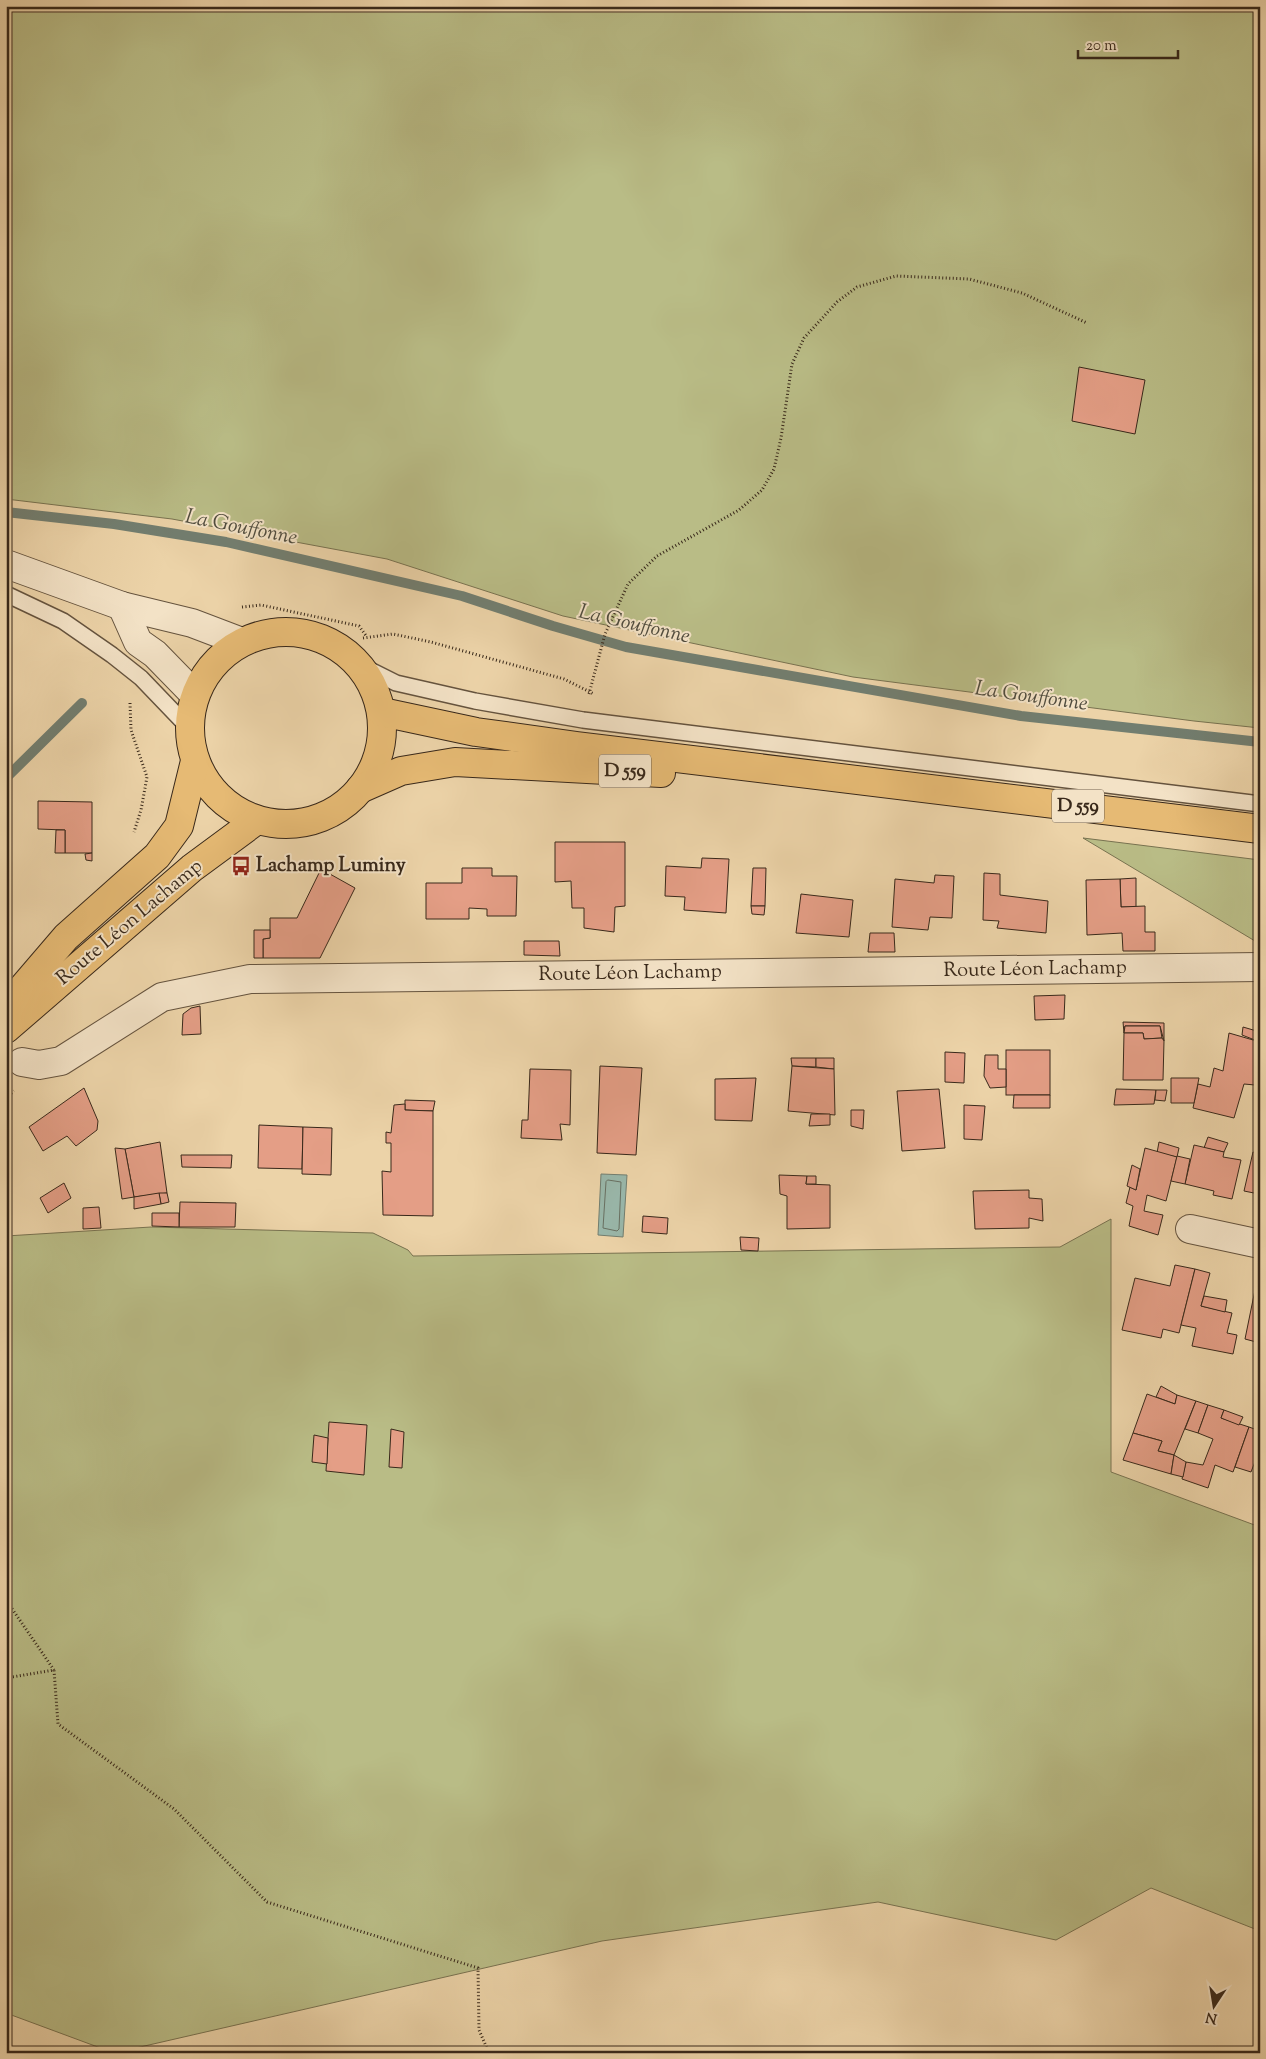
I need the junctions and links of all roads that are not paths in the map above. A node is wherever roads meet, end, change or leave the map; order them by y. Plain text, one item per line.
1 (6, 564) edge
2 (6, 594) edge
3 (122, 606) junction
4 (242, 642) junction
5 (358, 664) junction
6 (195, 695) junction
7 (382, 712) junction
8 (189, 728) junction
9 (195, 761) junction
10 (895, 785) junction
11 (360, 790) junction
12 (1260, 804) edge
13 (257, 820) junction
14 (1260, 829) edge
15 (1260, 967) edge
16 (6, 1013) edge
17 (6, 1029) edge
18 (22, 1062) dead end
19 (1190, 1228) dead end
20 (1260, 1244) edge

1 - 3 street
2 - 8 lane
3 - 4 street
3 - 6 street
4 - 5 main road
4 - 6 main road
5 - 7 main road
5 - 12 lane
6 - 8 main road
7 - 10 main road, D 559
7 - 11 main road
8 - 9 main road
9 - 13 main road
9 - 16 main road, Route Léon Lachamp
10 - 11 main road, D 559
10 - 14 main road, D 559
11 - 13 main road
13 - 17 main road, Route Léon Lachamp
15 - 18 street, Route Léon Lachamp
19 - 20 street

